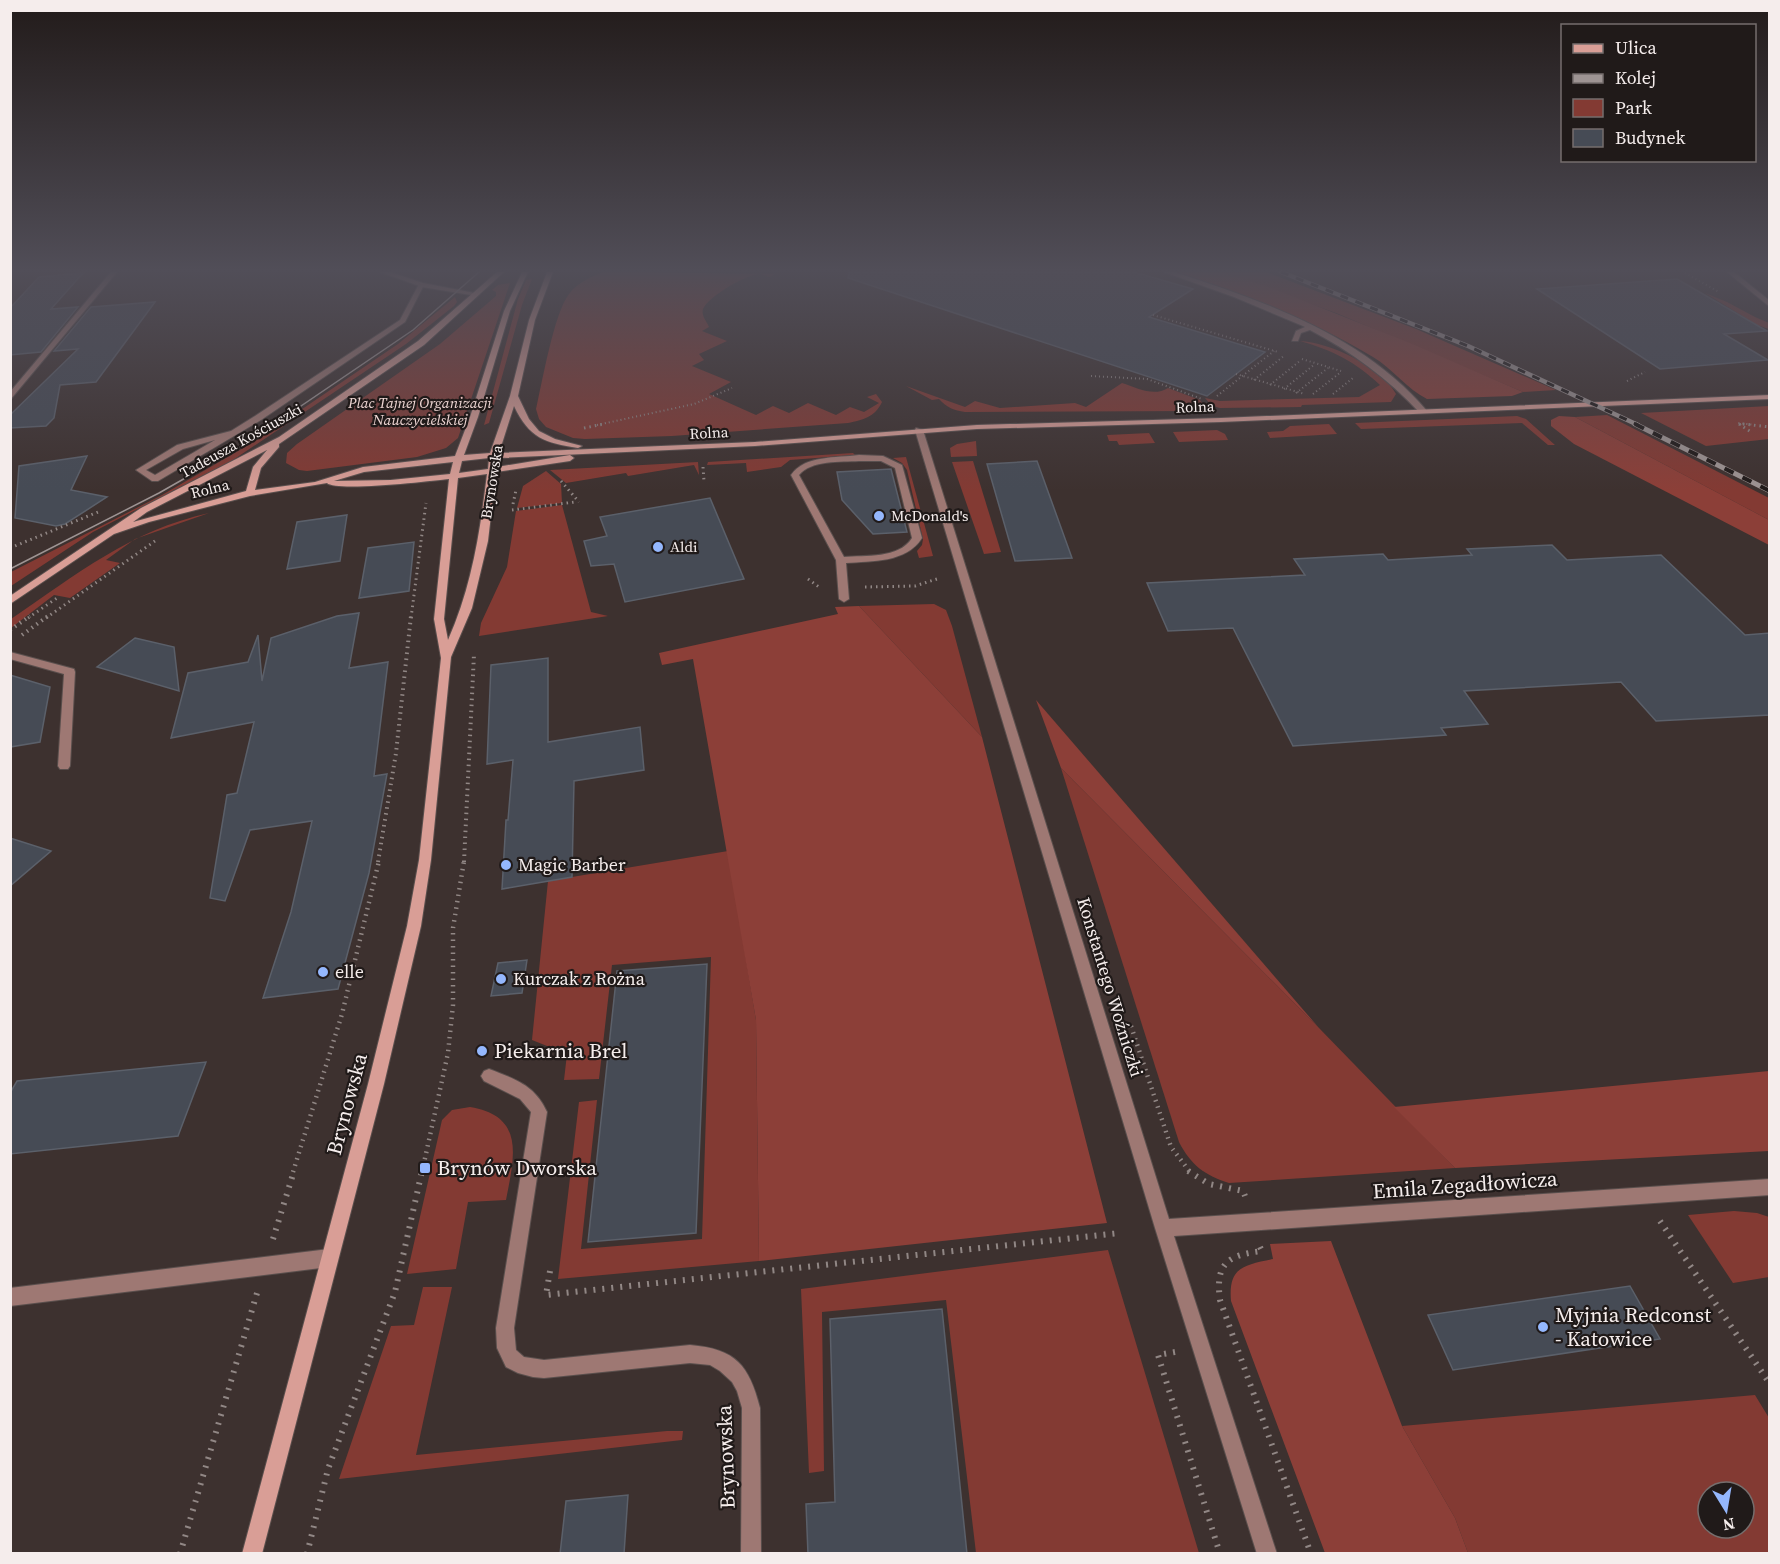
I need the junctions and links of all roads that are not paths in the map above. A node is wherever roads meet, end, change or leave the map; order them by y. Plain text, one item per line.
1 (54, 345) edge
2 (367, 345) edge
3 (418, 345) edge
4 (496, 345) edge
5 (526, 345) edge
6 (1341, 345) edge
7 (514, 396) junction
8 (1770, 397) edge
9 (10, 398) edge
10 (1423, 411) junction
11 (920, 430) junction
12 (235, 432) junction
13 (282, 439) junction
14 (621, 450) junction
15 (494, 454) junction
16 (458, 458) junction
17 (491, 470) junction
18 (454, 475) junction
19 (316, 484) junction
20 (250, 493) junction
21 (113, 532) junction
22 (842, 560) junction
23 (843, 593) road end
24 (10, 601) edge
25 (10, 655) edge
26 (446, 658) junction
27 (64, 766) dead end
28 (489, 1077) dead end
29 (1770, 1187) edge
30 (1163, 1228) junction
31 (329, 1258) junction
32 (10, 1297) edge
33 (252, 1554) edge
34 (751, 1554) edge
35 (1268, 1554) edge

1 - 9 street
2 - 12 street
3 - 13 street, Tadeusza Kościuszki
4 - 16 street, Brynowska
5 - 7 street, Brynowska
6 - 10 street
7 - 14 street
7 - 15 street, Brynowska
8 - 10 street, Rolna
10 - 11 street, Rolna
11 - 14 street, Rolna
11 - 30 street, Konstantego Woźniczki
12 - 12 street
13 - 20 street
13 - 21 street, Tadeusza Kościuszki
14 - 15 street, Rolna
14 - 17 street, Rolna
15 - 16 street, Rolna
15 - 17 street, Brynowska
16 - 18 street, Brynowska
16 - 19 street, Rolna
17 - 18 street, Rolna
17 - 26 street, Brynowska
18 - 19 street, Rolna
18 - 26 street, Brynowska
19 - 20 street, Rolna
20 - 21 street, Rolna
21 - 24 street, Tadeusza Kościuszki
22 - 22 street
22 - 23 street
25 - 27 street
26 - 31 street, Brynowska
28 - 34 street, Brynowska
29 - 30 street, Emila Zegadłowicza
30 - 35 street, Konstantego Woźniczki
31 - 32 street
31 - 33 street, Brynowska

